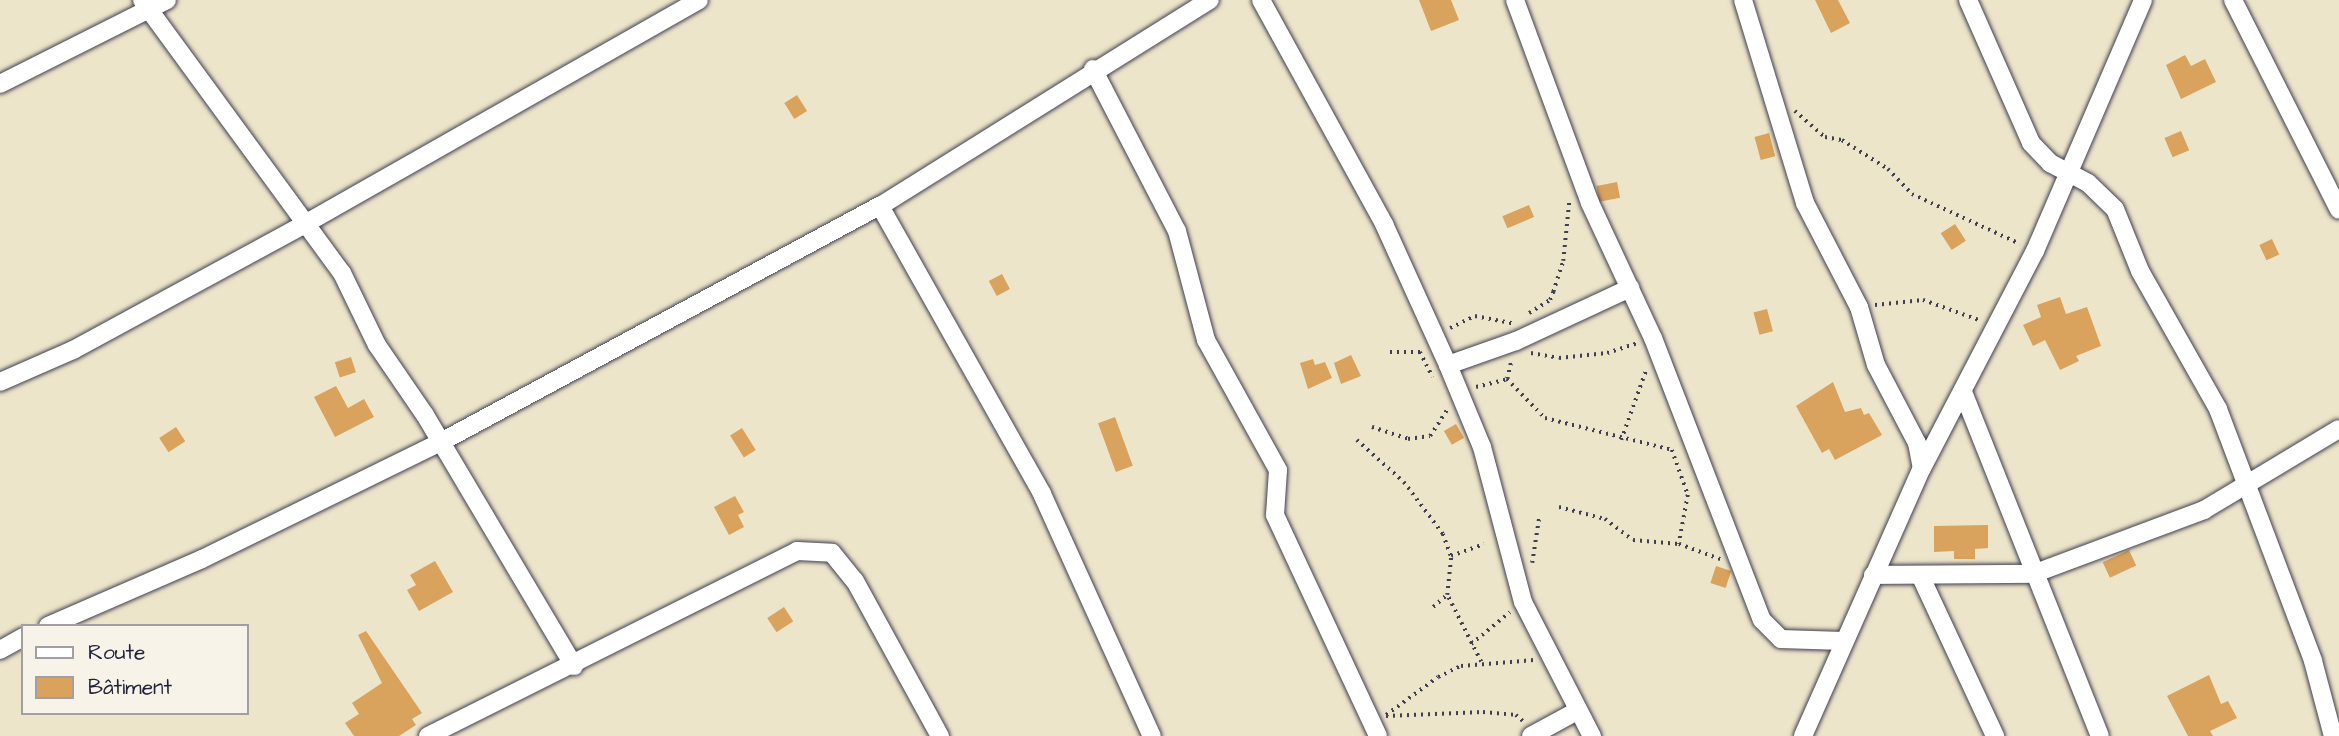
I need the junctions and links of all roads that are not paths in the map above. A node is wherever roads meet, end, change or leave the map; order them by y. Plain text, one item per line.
1 (167, 0) edge
2 (699, 0) edge
3 (1210, 0) edge
4 (1261, 0) edge
5 (1515, 0) edge
6 (1743, 0) edge
7 (1968, 0) edge
8 (2143, 0) edge
9 (2233, 0) edge
10 (145, 5) edge
11 (1093, 69) junction
12 (0, 84) edge
13 (2067, 172) junction
14 (880, 206) junction
15 (2339, 210) edge
16 (305, 224) junction
17 (1630, 288) junction
18 (1448, 365) junction
19 (0, 382) edge
20 (1963, 392) junction
21 (2339, 429) edge
22 (441, 442) junction
23 (1922, 468) junction
24 (2248, 484) junction
25 (2033, 574) junction
26 (1873, 575) junction
27 (1920, 575) junction
28 (53, 624) edge
29 (21, 639) edge
30 (1843, 641) junction
31 (0, 650) edge
32 (574, 666) junction
33 (1577, 711) junction
34 (428, 736) edge
35 (940, 736) edge
36 (1152, 736) edge
37 (1378, 736) edge
38 (1531, 736) edge
39 (1592, 736) edge
40 (1803, 736) edge
41 (1995, 736) edge
42 (2100, 736) edge
43 (2333, 736) edge

1 - 10 street
2 - 16 street
3 - 11 street
4 - 18 street
5 - 17 street
6 - 23 street
7 - 13 street
8 - 13 street
9 - 15 street
10 - 12 street
10 - 16 street
11 - 14 street
11 - 37 street
13 - 20 street
13 - 24 street
14 - 22 street
14 - 36 street
16 - 19 street
16 - 22 street
17 - 18 street
17 - 30 street
18 - 33 street
20 - 23 street
20 - 25 street
21 - 24 street
22 - 28 street
22 - 32 street
23 - 26 street
24 - 25 street
24 - 43 street
25 - 27 street
25 - 42 street
26 - 27 street
26 - 30 street
27 - 41 street
29 - 31 street
30 - 40 street
32 - 34 street
32 - 35 street
33 - 38 street
33 - 39 street

